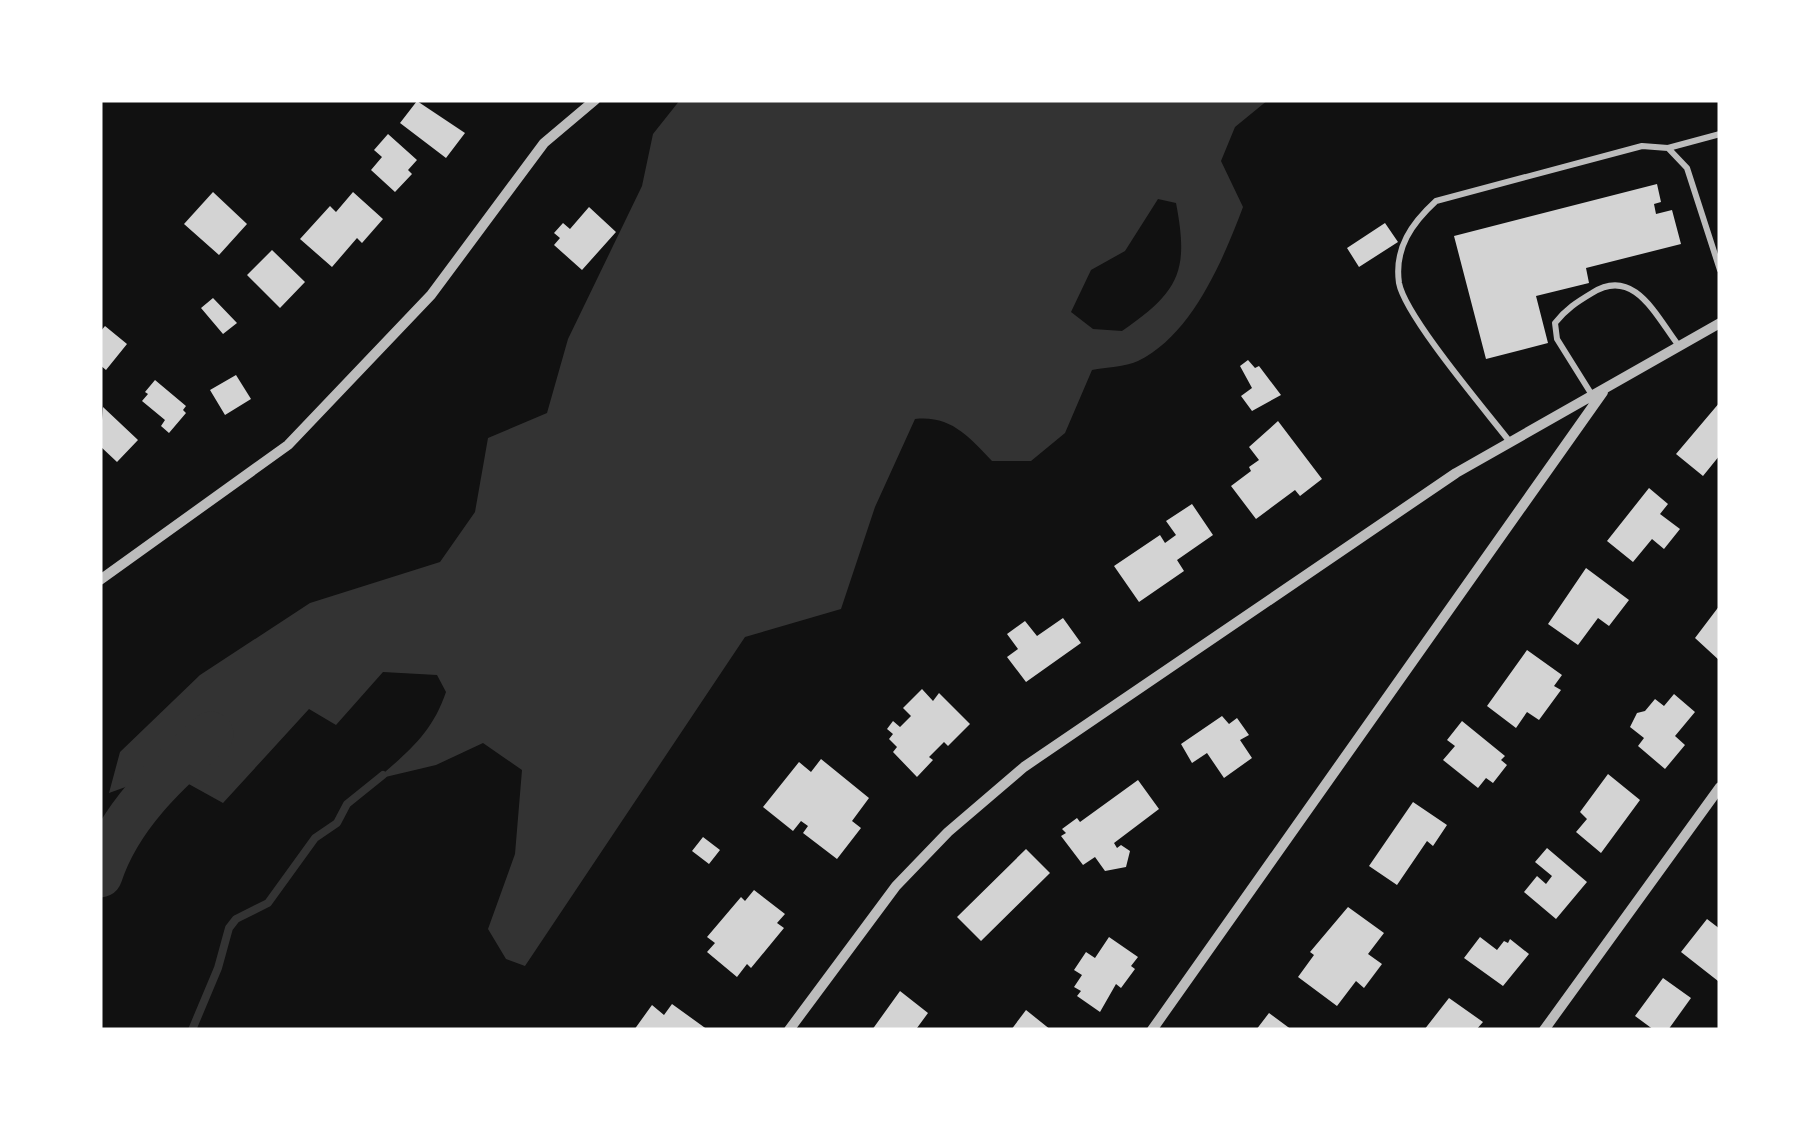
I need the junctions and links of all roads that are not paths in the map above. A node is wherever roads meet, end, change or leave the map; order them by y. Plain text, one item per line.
1 (595, 100) edge
2 (1720, 134) edge
3 (1668, 148) junction
4 (1720, 270) edge
5 (1720, 323) edge
6 (1680, 346) junction
7 (1594, 399) junction
8 (1510, 442) junction
9 (100, 580) edge
10 (1720, 787) edge
11 (789, 1030) edge
12 (1152, 1030) edge
13 (1544, 1030) edge

1 - 9 street
2 - 3 lane
3 - 4 lane
3 - 8 lane
5 - 6 street
6 - 7 street
6 - 7 lane
7 - 8 street
7 - 12 street
8 - 11 street
10 - 13 street

